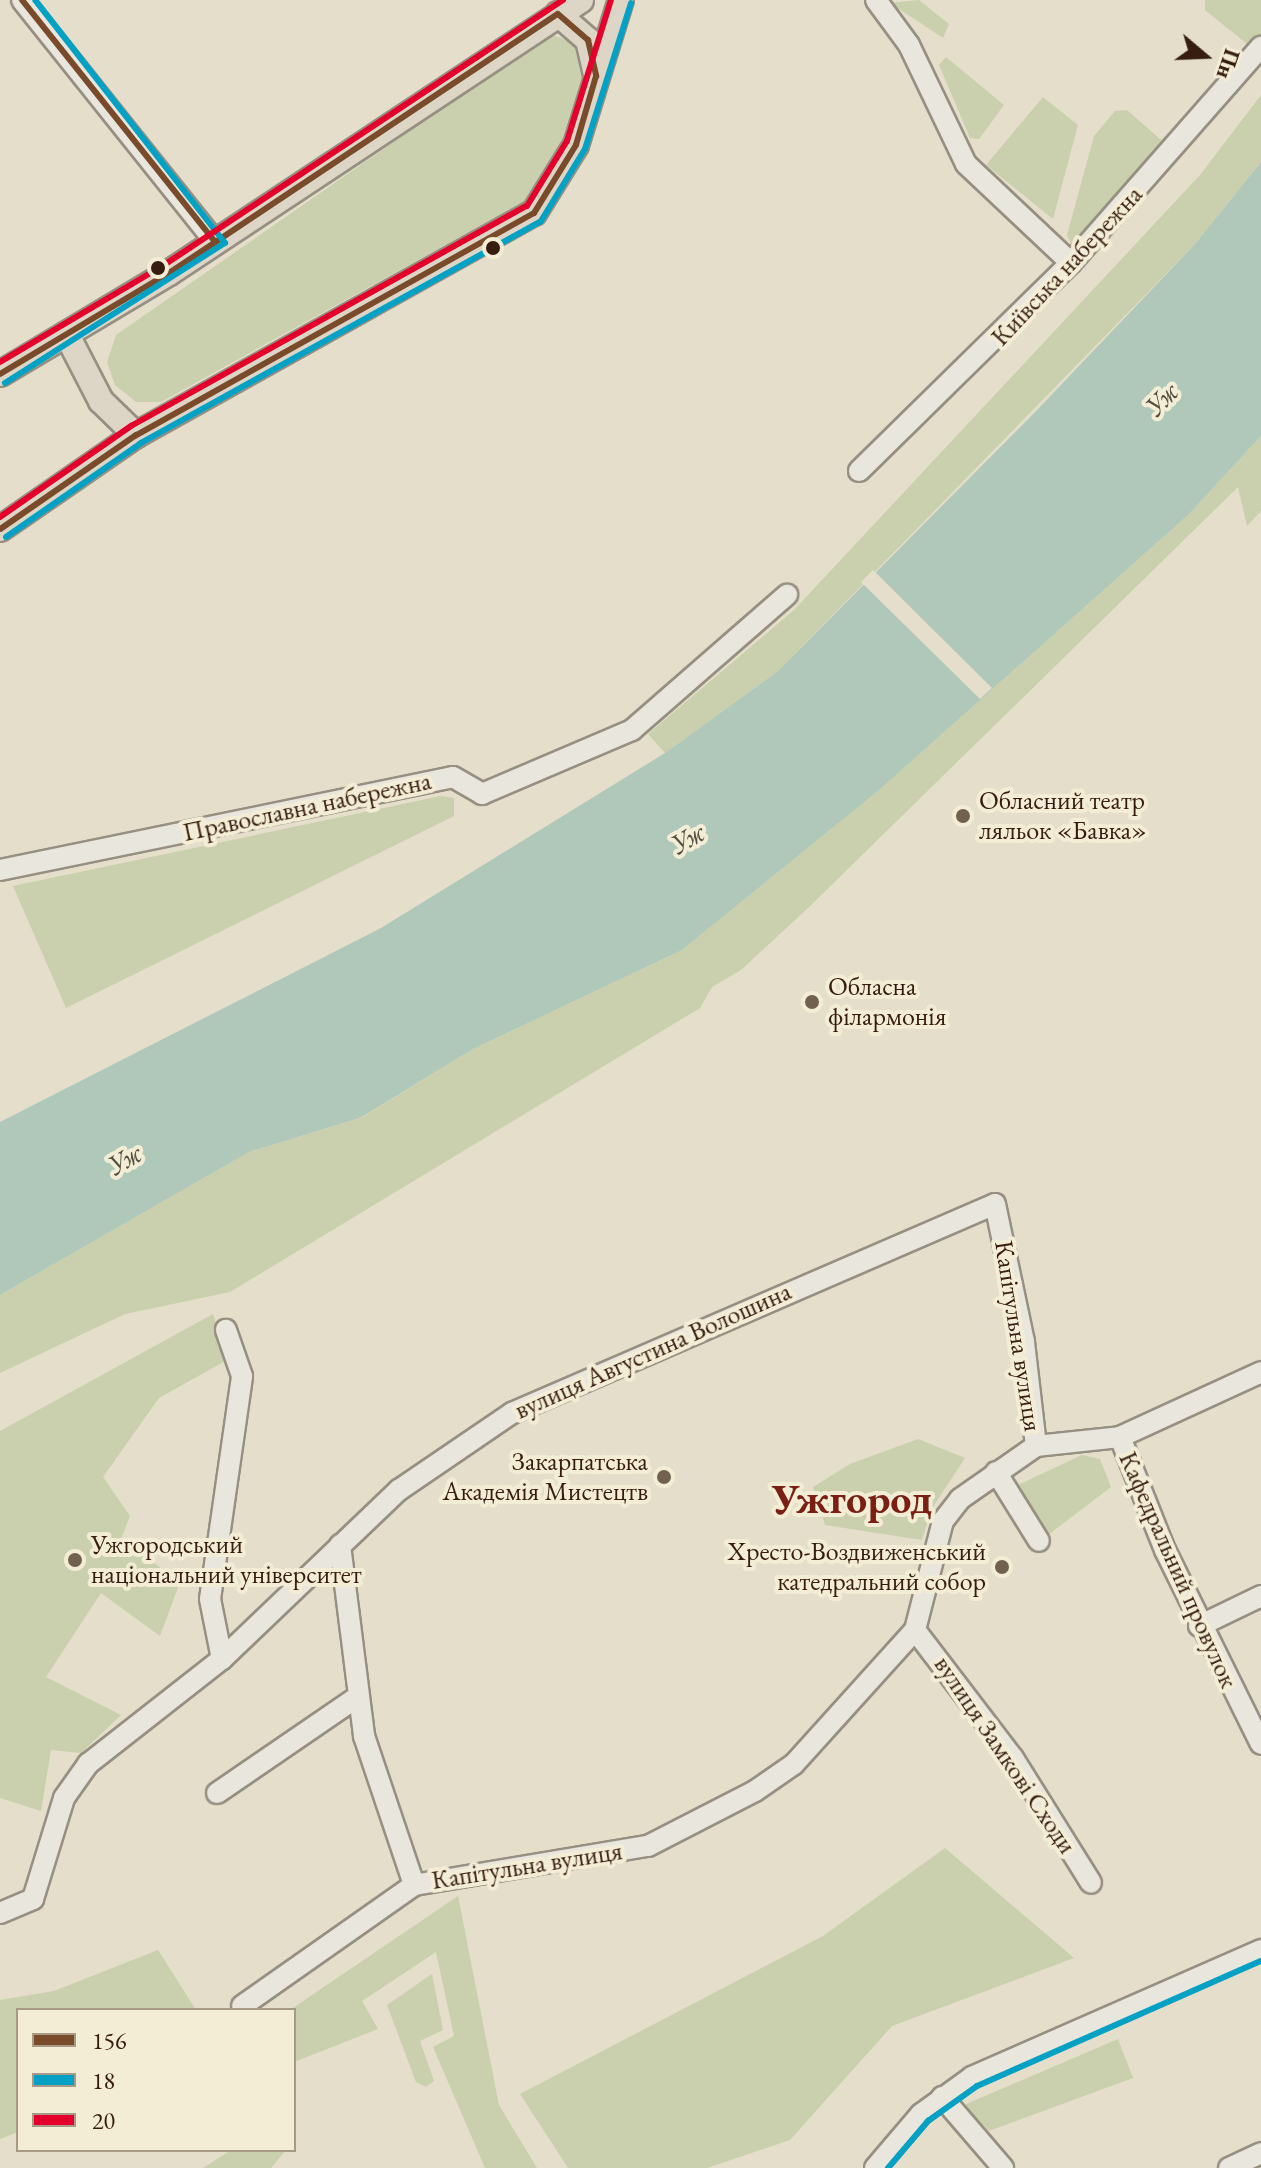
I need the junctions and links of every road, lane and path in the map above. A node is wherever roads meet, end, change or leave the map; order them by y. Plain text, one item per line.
1 (581, 0) edge
2 (621, 0) edge
3 (876, 0) edge
4 (28, 2) edge
5 (558, 14) junction
6 (1261, 47) edge
7 (596, 76) junction
8 (215, 242) junction
9 (1071, 263) junction
10 (68, 337) junction
11 (3, 372) edge
12 (136, 435) junction
13 (859, 471) dead end
14 (0, 529) edge
15 (787, 595) dead end
16 (0, 870) edge
17 (995, 1204) joint
18 (226, 1330) dead end
19 (1261, 1372) edge
20 (1120, 1437) junction
21 (1036, 1446) junction
22 (996, 1472) junction
23 (1039, 1541) dead end
24 (340, 1545) junction
25 (1261, 1596) edge
26 (1199, 1626) junction
27 (915, 1630) junction
28 (222, 1659) junction
29 (356, 1698) junction
30 (1261, 1744) edge
31 (217, 1793) dead end
32 (1091, 1883) dead end
33 (414, 1885) junction
34 (0, 1913) edge
35 (1261, 1950) edge
36 (242, 2006) dead end
37 (942, 2097) junction
38 (1261, 2153) edge
39 (875, 2168) edge
40 (1003, 2168) edge
41 (1229, 2168) edge

1 - 5 main road
2 - 7 main road
3 - 9 street
4 - 8 street
5 - 7 main road
5 - 8 main road
6 - 9 street, Київська набережна
7 - 12 main road
8 - 10 main road
9 - 13 street, Київська набережна
10 - 11 main road
10 - 12 main road
12 - 14 main road
15 - 16 street, Православна набережна
17 - 21 street, Капітульна вулиця
17 - 24 street, вулиця Августина Волошина
18 - 28 street
19 - 20 street
20 - 21 street
20 - 26 street, Кафедральний провулок
21 - 22 street, Капітульна вулиця
22 - 23 street
22 - 27 street, Капітульна вулиця
24 - 28 street, вулиця Августина Волошина
24 - 29 street
25 - 26 street
26 - 30 street, Кафедральний провулок
27 - 32 street, вулиця Замкові Сходи
27 - 33 street, Капітульна вулиця
28 - 34 street, вулиця Августина Волошина
29 - 31 street
29 - 33 street
33 - 36 street, Капітульна вулиця
35 - 37 street
37 - 39 street
37 - 40 street
38 - 41 street

